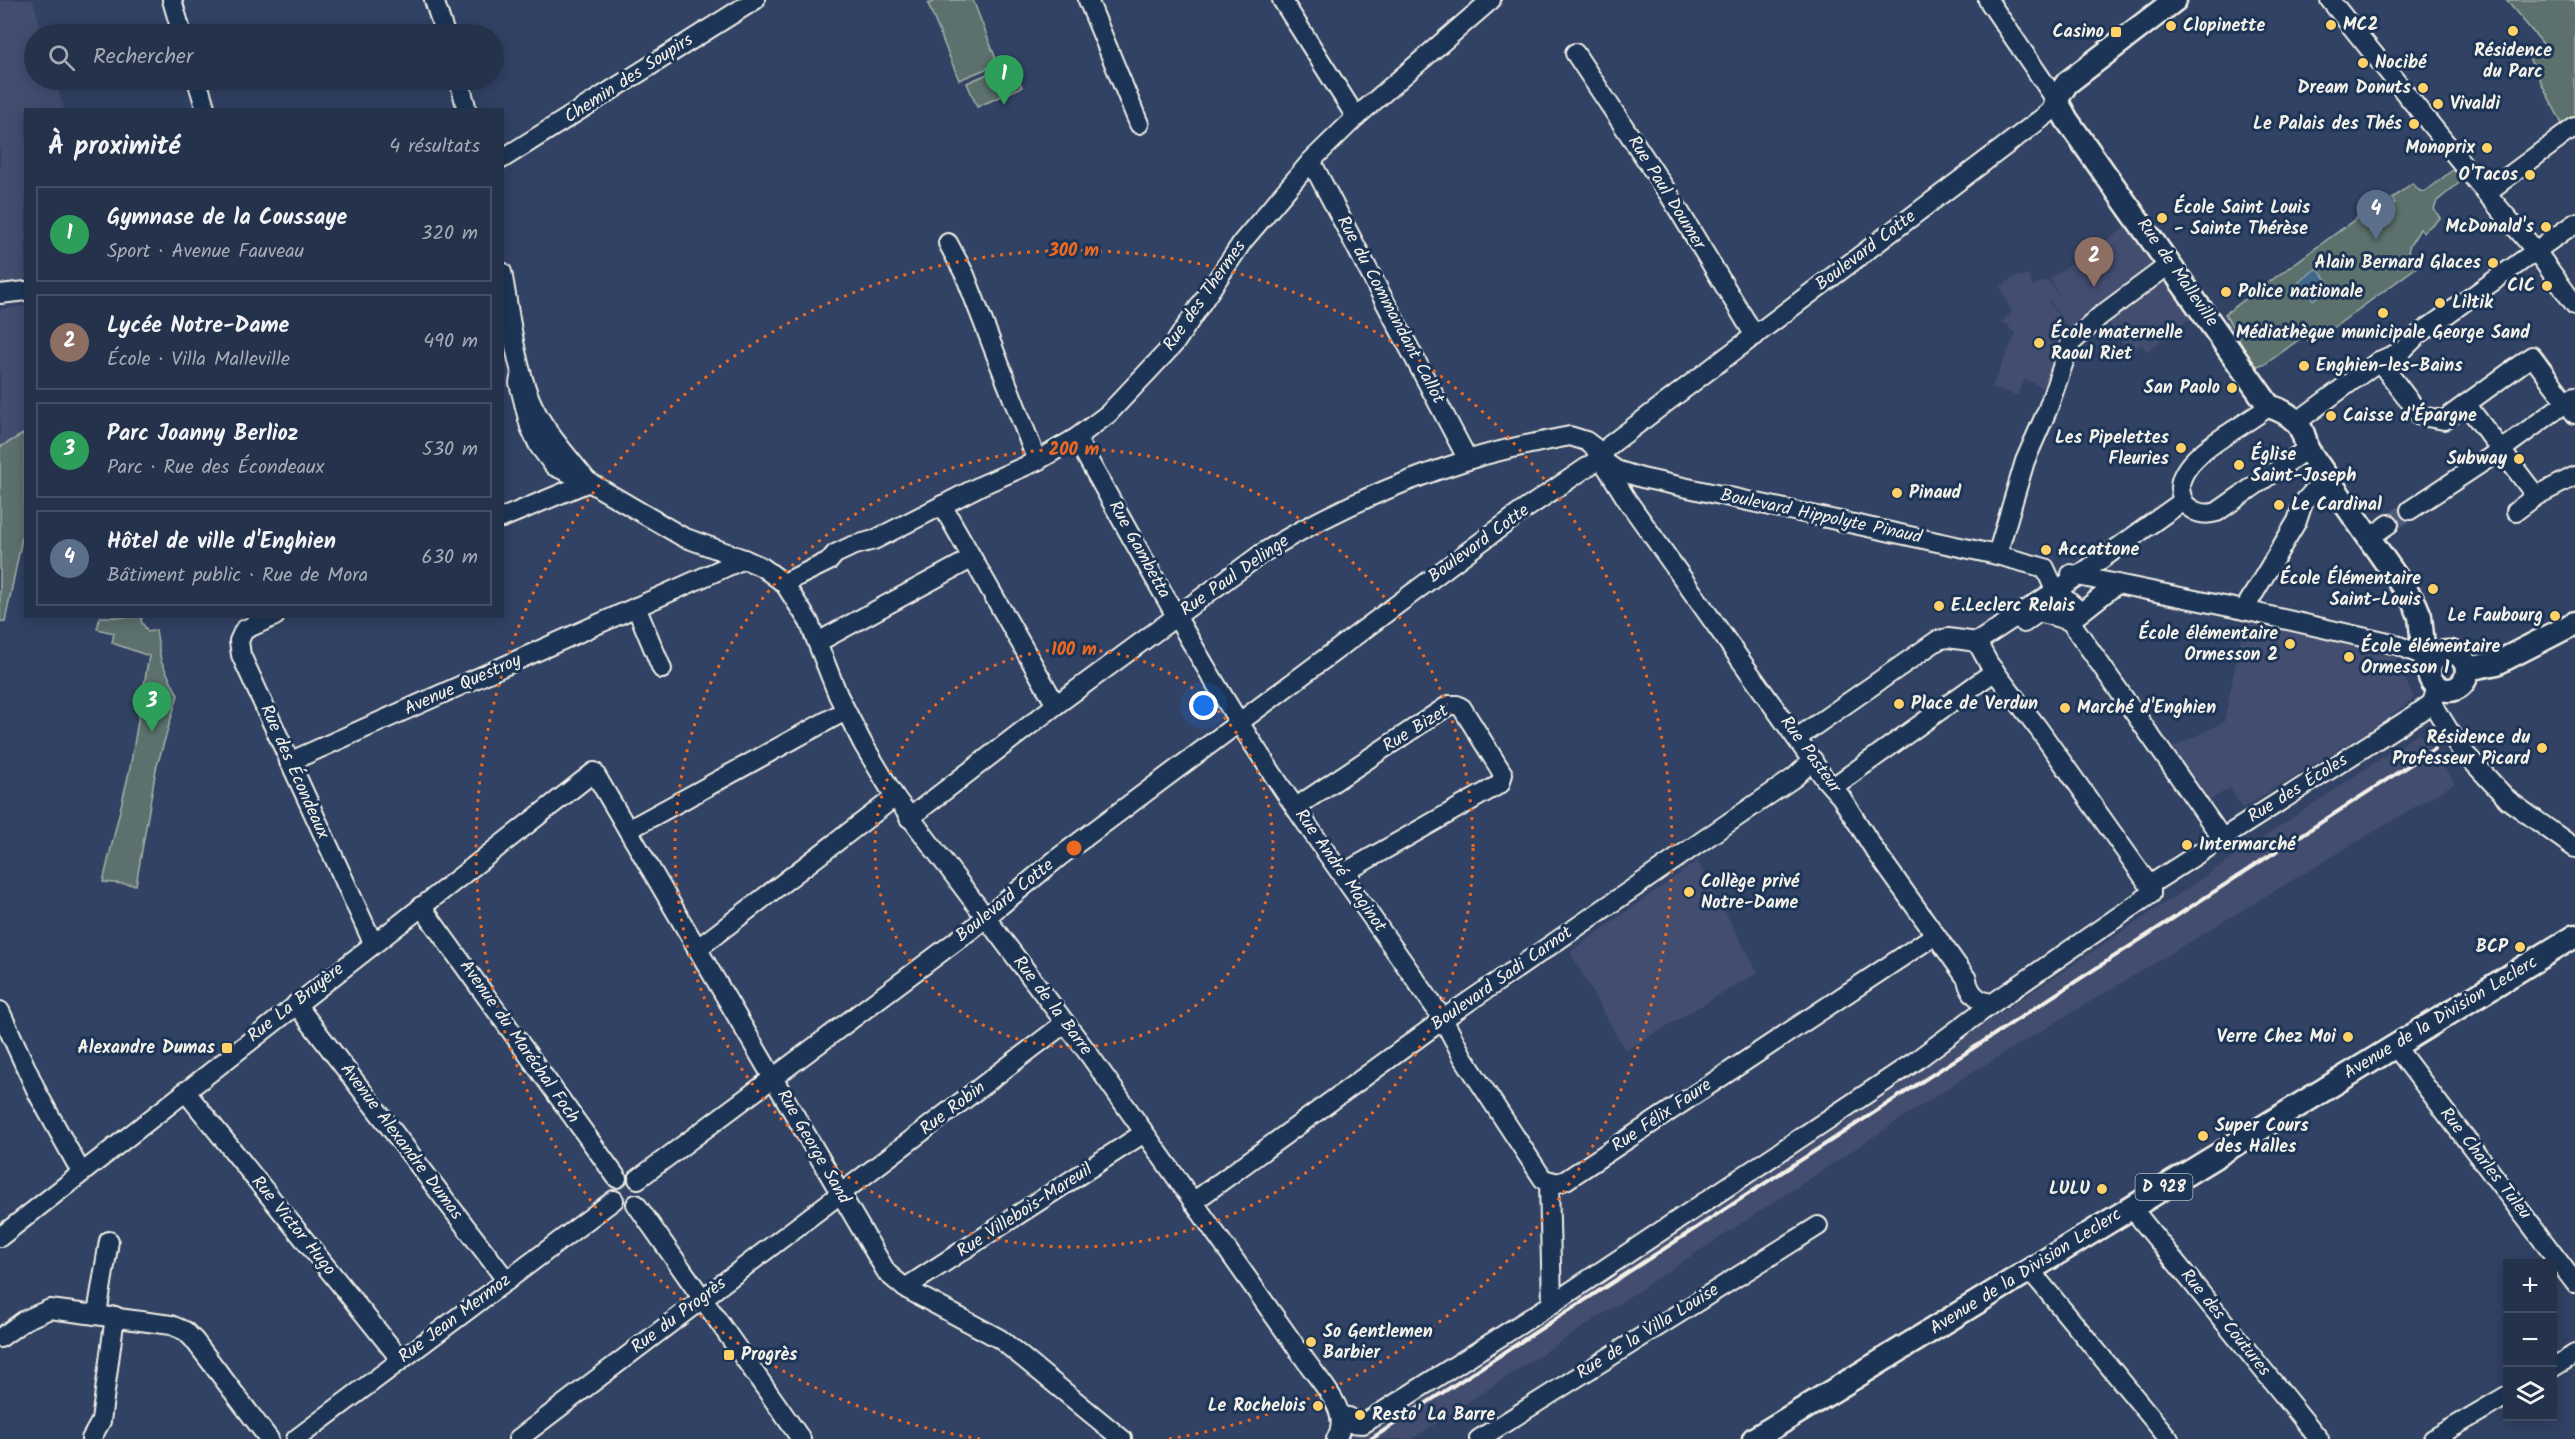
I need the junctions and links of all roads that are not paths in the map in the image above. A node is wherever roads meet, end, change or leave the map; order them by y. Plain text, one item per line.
1 (172, 0) edge
2 (434, 0) edge
3 (755, 0) edge
4 (1088, 0) edge
5 (1282, 0) edge
6 (1491, 0) edge
7 (1988, 0) edge
8 (2175, 0) edge
9 (2330, 0) edge
10 (179, 24) edge
11 (442, 24) edge
12 (1575, 53) dead end
13 (200, 90) edge
14 (462, 90) edge
15 (2056, 100) junction
16 (205, 108) edge
17 (466, 108) edge
18 (1356, 117) junction
19 (1138, 124) dead end
20 (2575, 127) edge
21 (504, 158) edge
22 (1311, 161) junction
23 (2486, 193) junction
24 (2575, 223) edge
25 (948, 243) dead end
26 (2536, 251) junction
27 (2170, 264) junction
28 (504, 284) edge
29 (24, 291) edge
30 (0, 294) edge
31 (2575, 304) edge
32 (1755, 336) junction
33 (2379, 361) junction
34 (2466, 404) junction
35 (2572, 404) edge
36 (2269, 406) junction
37 (2298, 421) junction
38 (1076, 438) junction
39 (2307, 449) junction
40 (2501, 450) junction
41 (1599, 459) junction
42 (1468, 460) junction
43 (1037, 461) junction
44 (2326, 477) junction
45 (1642, 478) junction
46 (2573, 480) edge
47 (589, 482) junction
48 (2536, 496) junction
49 (1627, 500) junction
50 (2183, 501) junction
51 (942, 505) junction
52 (2410, 510) tunnel mouth
53 (2516, 511) dead end
54 (504, 517) edge
55 (2389, 524) tunnel mouth
56 (2369, 538) junction
57 (1997, 555) junction
58 (2105, 556) junction
59 (744, 559) junction
60 (971, 559) junction
61 (2045, 568) junction
62 (2078, 576) junction
63 (784, 583) junction
64 (2113, 583) junction
65 (2055, 590) junction
66 (636, 607) junction
67 (2037, 608) junction
68 (2244, 610) junction
69 (2075, 616) junction
70 (1177, 617) junction
71 (271, 618) edge
72 (2575, 623) edge
73 (818, 642) junction
74 (1980, 647) junction
75 (2427, 658) junction
76 (662, 669) dead end
77 (2467, 669) junction
78 (1995, 671) junction
79 (2434, 695) junction
80 (1056, 705) junction
81 (845, 711) junction
82 (1240, 722) junction
83 (1797, 738) junction
84 (1813, 760) junction
85 (289, 762) junction
86 (594, 772) joint
87 (1833, 787) junction
88 (895, 796) junction
89 (1296, 807) junction
90 (909, 818) junction
91 (628, 830) junction
92 (2222, 838) junction
93 (2575, 848) edge
94 (1342, 874) junction
95 (2151, 884) junction
96 (422, 906) junction
97 (986, 917) junction
98 (1935, 935) junction
99 (2575, 936) edge
100 (373, 944) junction
101 (697, 949) junction
102 (1993, 1003) junction
103 (296, 1004) junction
104 (0, 1011) edge
105 (1443, 1019) junction
106 (1065, 1023) junction
107 (2395, 1046) junction
108 (772, 1078) junction
109 (185, 1091) junction
110 (1144, 1133) junction
111 (81, 1172) junction
112 (618, 1178) junction
113 (638, 1179) junction
114 (1549, 1182) junction
115 (841, 1194) junction
116 (614, 1200) junction
117 (1193, 1202) junction
118 (636, 1204) junction
119 (2131, 1207) junction
120 (1818, 1226) dead end
121 (0, 1237) edge
122 (109, 1240) dead end
123 (2030, 1270) junction
124 (507, 1281) junction
125 (2575, 1283) edge
126 (905, 1288) junction
127 (702, 1298) junction
128 (1552, 1304) junction
129 (106, 1315) junction
130 (0, 1338) edge
131 (2575, 1354) edge
132 (401, 1360) junction
133 (2555, 1367) edge
134 (2503, 1398) edge
135 (1341, 1418) junction
136 (530, 1436) edge
137 (91, 1439) edge
138 (269, 1439) edge
139 (296, 1439) edge
140 (801, 1439) edge
141 (1122, 1439) edge
142 (1336, 1439) edge
143 (1479, 1439) edge
144 (1754, 1439) edge
145 (2169, 1439) edge
146 (2319, 1439) edge
147 (2433, 1439) edge

1 - 10 street
2 - 11 street
3 - 21 street, Chemin des Soupirs
4 - 19 street
5 - 18 street
6 - 18 street, Rue des Thermes
7 - 15 street, Rue de Malleville
8 - 15 main road, Boulevard Cotte
9 - 23 street
12 - 32 street, Rue Paul Doumer
13 - 16 street
14 - 17 street
15 - 27 main road, Rue de Malleville
15 - 32 street, Boulevard Cotte
18 - 22 street, Rue des Thermes
20 - 23 street
22 - 38 street, Rue des Thermes
22 - 42 street, Rue du Commandant Callot
23 - 26 street
24 - 26 street
25 - 43 street
26 - 31 street
26 - 33 street
27 - 36 main road, Rue de Malleville
27 - 57 street
28 - 47 street
29 - 30 street
32 - 41 street, Boulevard Cotte
33 - 34 street
33 - 37 street
34 - 35 street
34 - 40 street
35 - 40 street
36 - 37 main road, Rue de Malleville
36 - 50 street
37 - 39 main road
38 - 43 street, Rue des Thermes
38 - 70 street, Rue Gambetta
39 - 44 main road
39 - 50 street
40 - 48 street
40 - 52 street
41 - 42 street, Rue Paul Delinge
41 - 45 street, Boulevard Hippolyte Pinaud
41 - 49 street, Rue Pasteur
41 - 82 street, Boulevard Cotte
42 - 70 street, Rue Paul Delinge
43 - 51 street, Rue des Thermes
44 - 56 main road
44 - 68 street
45 - 49 street
45 - 57 street, Boulevard Hippolyte Pinaud
46 - 48 street
47 - 54 street
47 - 59 street
48 - 53 street
49 - 83 street, Rue Pasteur
50 - 58 street
51 - 60 street
51 - 63 street, Rue des Thermes
55 - 56 street
56 - 75 main road
57 - 61 street, Boulevard Hippolyte Pinaud
58 - 62 street
58 - 64 street
59 - 63 street
59 - 66 street, Avenue Questroy
60 - 73 street
60 - 80 street
61 - 62 street, Boulevard Hippolyte Pinaud
61 - 65 street
62 - 64 street, Boulevard Hippolyte Pinaud
62 - 65 street
63 - 73 street, Rue de la Barre
64 - 68 street, Boulevard Hippolyte Pinaud
64 - 69 street
65 - 67 street
65 - 69 street
66 - 76 street
66 - 85 street, Avenue Questroy
67 - 69 street
67 - 74 street
68 - 75 street, Boulevard Hippolyte Pinaud
69 - 92 street
70 - 80 street, Rue Paul Delinge
70 - 82 street, Rue Gambetta
71 - 85 street, Rue des Écondeaux
72 - 77 main road
73 - 81 street, Rue de la Barre
74 - 78 street
74 - 83 street
75 - 77 main road
75 - 79 main road
77 - 79 main road
78 - 87 street
78 - 95 street
79 - 92 street, Rue des Écoles
79 - 93 street
80 - 90 street, Rue Paul Delinge
81 - 88 street, Rue de la Barre
81 - 91 street
82 - 89 street, Rue André Maginot
82 - 97 street, Boulevard Cotte
83 - 84 street, Rue Pasteur
84 - 87 street, Rue Pasteur
84 - 105 street, Boulevard Sadi Carnot
85 - 100 street, Rue des Écondeaux
86 - 91 street, Rue George Sand
86 - 96 street, Rue La Bruyère
87 - 98 street, Rue Pasteur
88 - 90 street, Rue de la Barre
88 - 101 street
89 - 94 street, Rue André Maginot
89 - 94 street, Rue Bizet
90 - 97 street, Rue de la Barre
91 - 101 street, Rue George Sand
92 - 95 street, Rue des Écoles
94 - 105 street, Rue André Maginot
95 - 102 street, Rue des Écoles
96 - 100 street, Rue La Bruyère
96 - 112 street, Avenue du Maréchal Foch
97 - 106 street, Rue de la Barre
97 - 108 street, Boulevard Cotte
98 - 102 street, Rue Pasteur
98 - 114 street, Rue Félix Faure
99 - 107 main road, Avenue de la Division Leclerc / D 928
100 - 103 street, Rue La Bruyère
101 - 108 street, Rue George Sand
102 - 128 street
103 - 109 street, Rue La Bruyère
103 - 124 street, Avenue Alexandre Dumas
104 - 111 street
105 - 114 street
105 - 117 street, Boulevard Sadi Carnot
106 - 110 street, Rue de la Barre
106 - 115 street, Rue Robin
107 - 119 main road, Avenue de la Division Leclerc / D 928
107 - 125 street, Rue Charles Tuleu
108 - 113 street
108 - 115 street, Rue George Sand
109 - 111 street, Rue La Bruyère
109 - 132 street, Rue Victor Hugo
110 - 117 street, Rue de la Barre
110 - 126 street, Rue Villebois-Mareuil
111 - 121 street, Rue La Bruyère
112 - 113 street
112 - 116 street
113 - 118 street
114 - 128 street
115 - 126 street, Rue George Sand
115 - 127 street, Rue du Progrès
116 - 118 street
116 - 124 street, Rue Jean Mermoz
117 - 135 street, Rue de la Barre
118 - 127 street
119 - 123 main road, Avenue de la Division Leclerc / D 928
119 - 146 street, Rue des Coutures
120 - 143 street, Rue de la Villa Louise
122 - 129 street
123 - 144 main road, Avenue de la Division Leclerc / D 928
123 - 145 street
124 - 132 street, Rue Jean Mermoz
126 - 141 street, Rue George Sand
127 - 136 street, Rue du Progrès
127 - 140 street
128 - 135 street
129 - 130 street
129 - 137 street
129 - 138 street
131 - 133 street
132 - 139 street, Rue Jean Mermoz
134 - 147 street
135 - 142 street

